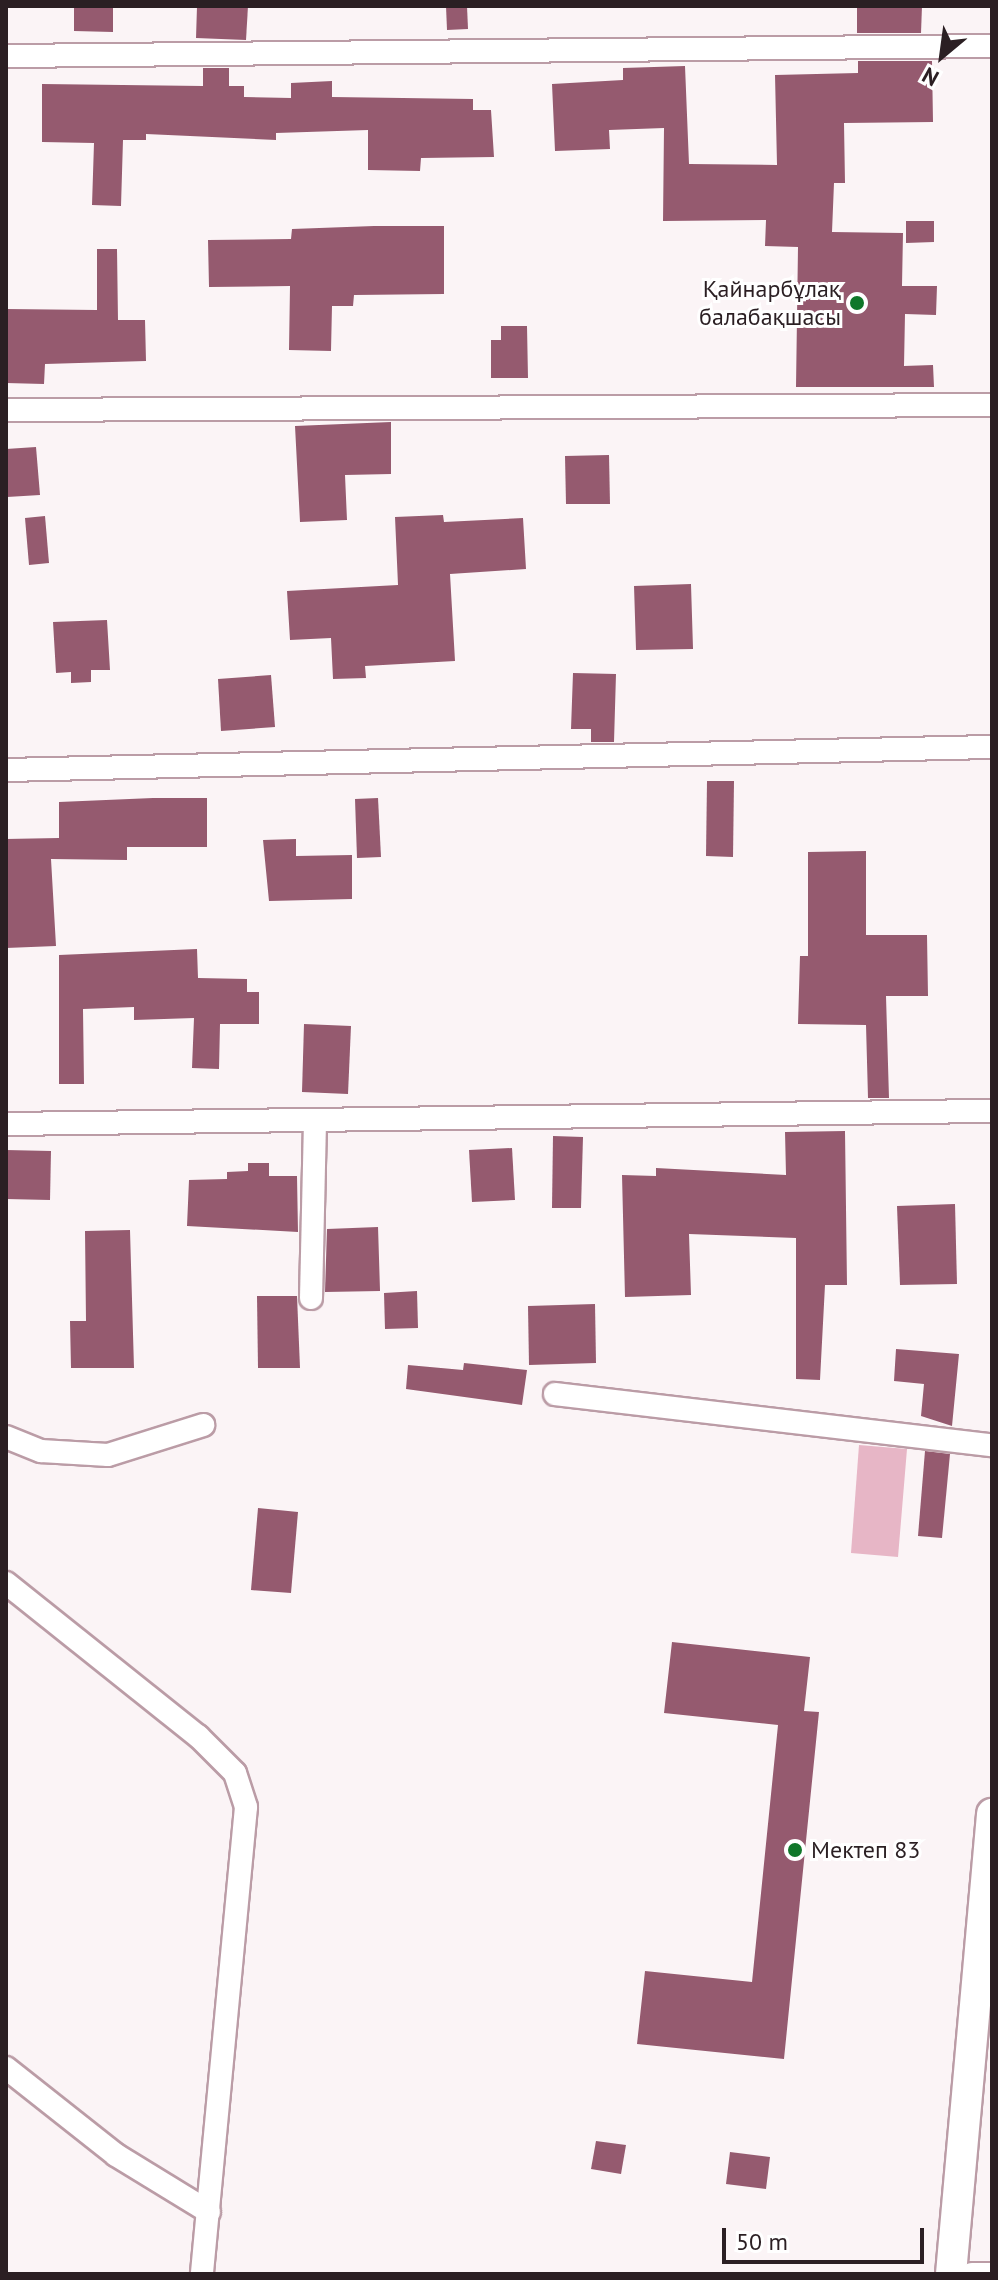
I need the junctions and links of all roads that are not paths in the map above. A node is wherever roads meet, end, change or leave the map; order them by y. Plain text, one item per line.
1 (992, 46) edge
2 (6, 56) edge
3 (992, 405) edge
4 (6, 410) edge
5 (992, 747) edge
6 (6, 770) edge
7 (992, 1111) edge
8 (315, 1122) junction
9 (6, 1124) edge
10 (311, 1298) dead end
11 (555, 1394) dead end
12 (203, 1425) dead end
13 (6, 1437) edge
14 (992, 1445) edge
15 (6, 1583) edge
16 (992, 1814) edge
17 (6, 2068) edge
18 (209, 2212) junction
19 (959, 2273) edge
20 (202, 2274) edge
21 (992, 2274) edge

1 - 2 street
3 - 4 street
5 - 6 street
7 - 8 street
8 - 9 street
8 - 10 street
11 - 14 street
12 - 13 street
15 - 18 street
16 - 19 street
17 - 18 street
18 - 20 street
19 - 21 street

